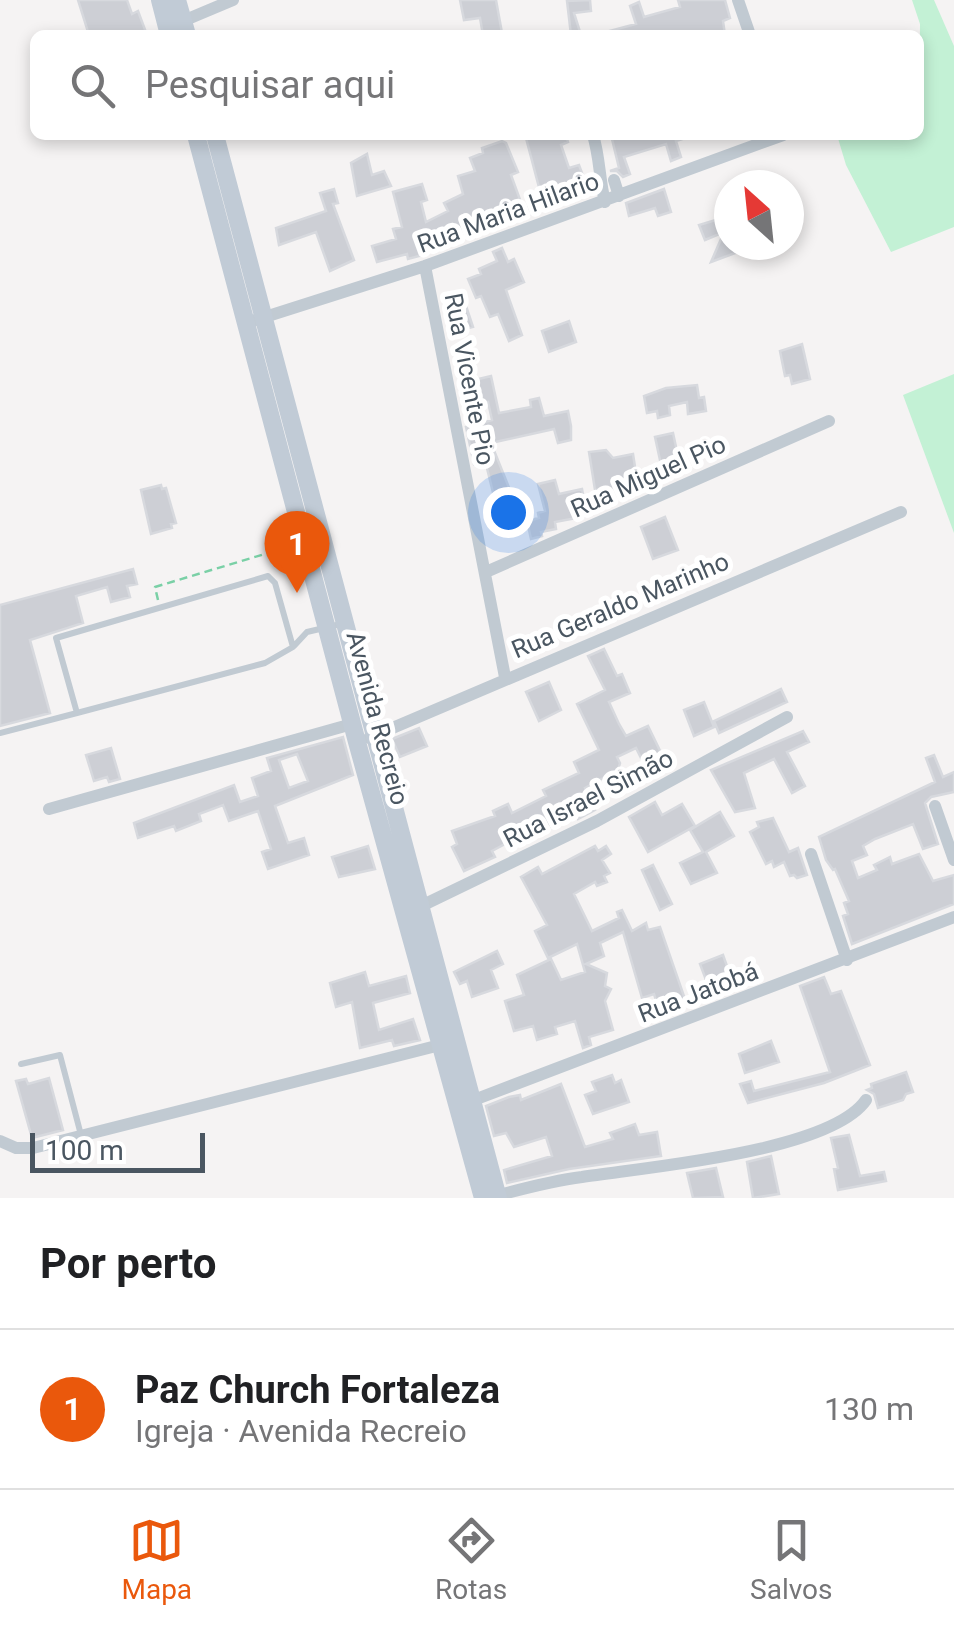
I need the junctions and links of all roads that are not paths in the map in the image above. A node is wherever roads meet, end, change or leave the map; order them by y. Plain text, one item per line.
1 (232, 0) edge
2 (738, 0) edge
3 (173, 15) edge
4 (748, 30) edge
5 (198, 140) edge
6 (215, 140) edge
7 (595, 140) edge
8 (770, 140) edge
9 (608, 171) junction
10 (619, 196) junction
11 (605, 202) junction
12 (425, 266) junction
13 (255, 320) junction
14 (829, 421) dead end
15 (901, 512) dead end
16 (486, 572) junction
17 (336, 624) junction
18 (293, 646) junction
19 (505, 677) junction
20 (77, 713) junction
21 (787, 717) dead end
22 (0, 734) edge
23 (361, 734) junction
24 (935, 806) dead end
25 (49, 809) dead end
26 (811, 854) dead end
27 (954, 860) edge
28 (412, 910) junction
29 (954, 917) edge
30 (848, 960) junction
31 (448, 1043) junction
32 (22, 1064) dead end
33 (866, 1100) dead end
34 (465, 1103) junction
35 (82, 1136) junction
36 (0, 1141) edge
37 (492, 1197) edge

1 - 3 street
2 - 4 street
5 - 13 main road, Avenida Recreio
6 - 13 main road, Avenida Recreio
7 - 9 street
8 - 10 street, Rua Maria Hilario
9 - 10 street
9 - 11 street
10 - 11 street, Rua Maria Hilario
11 - 12 street, Rua Maria Hilario
12 - 13 street, Rua Maria Hilario
12 - 16 street, Rua Vicente Pio
13 - 17 main road, Avenida Recreio
14 - 16 street, Rua Miguel Pio
15 - 19 street, Rua Geraldo Marinho
16 - 19 street, Rua Vicente Pio
17 - 18 lane
17 - 23 main road, Avenida Recreio
18 - 20 lane
18 - 20 lane
19 - 23 street, Rua Geraldo Marinho
20 - 22 lane
21 - 28 street, Rua Israel Simão
23 - 25 street, Rua Geraldo Marinho
23 - 28 main road, Avenida Recreio
24 - 27 street
26 - 30 street
28 - 31 main road, Avenida Recreio
29 - 30 street, Rua Jatobá
30 - 34 street, Rua Jatobá
31 - 34 main road, Avenida Recreio
31 - 35 street
32 - 35 lane
33 - 37 street
34 - 37 main road, Avenida Recreio
35 - 36 street

